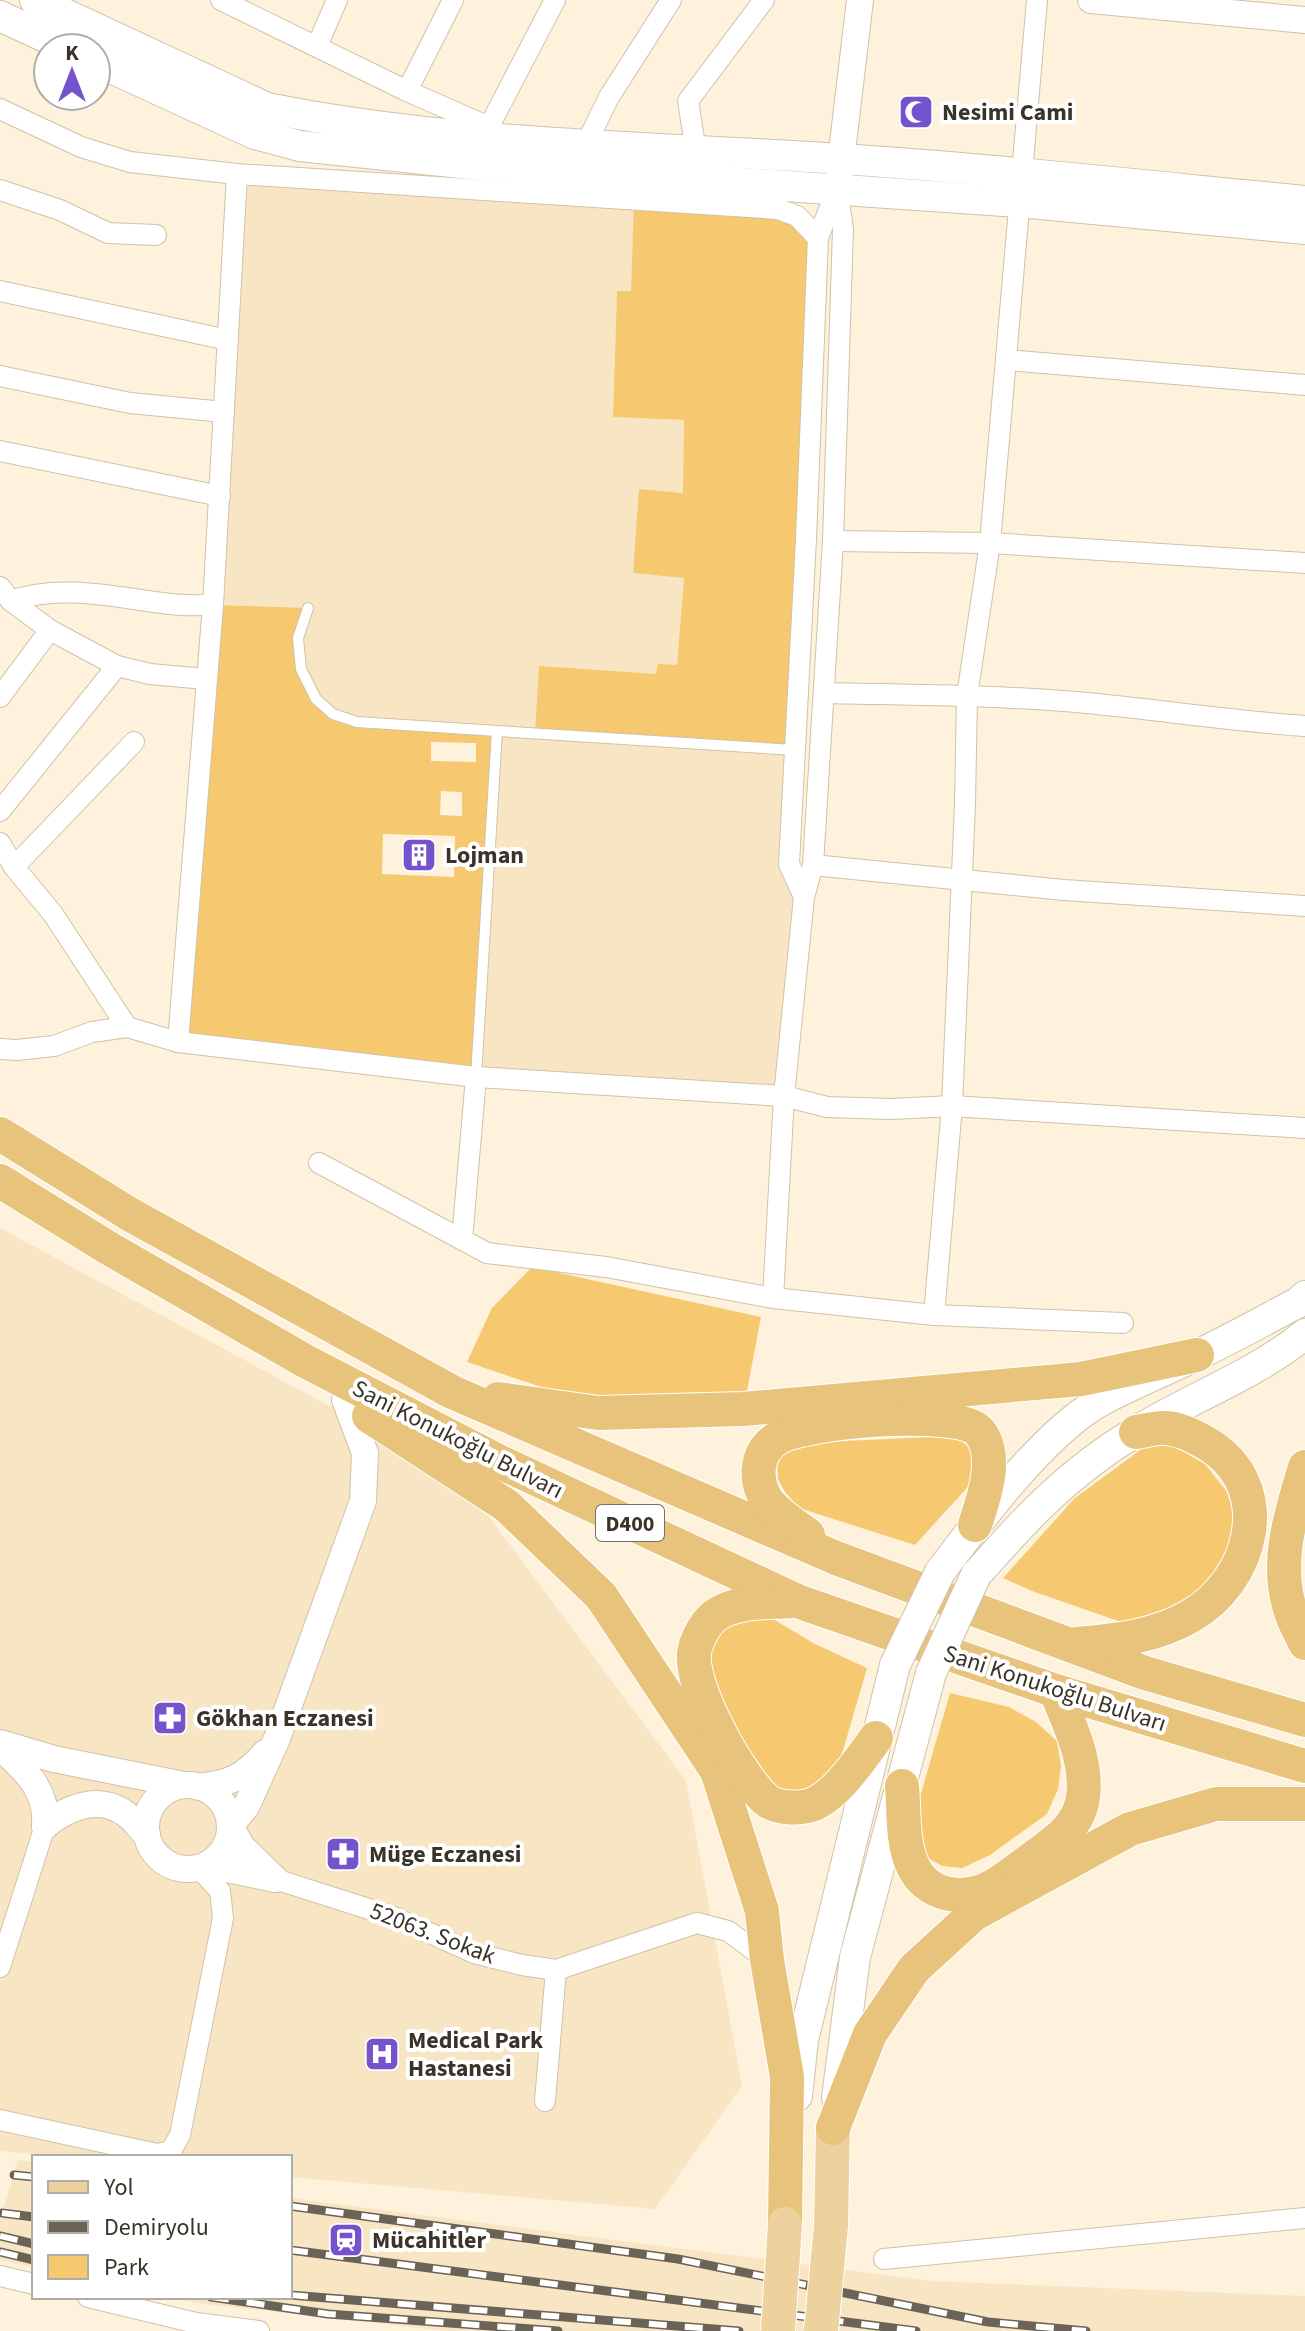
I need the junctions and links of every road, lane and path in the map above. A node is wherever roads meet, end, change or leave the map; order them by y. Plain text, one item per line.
1 (35, 0) edge
2 (221, 0) edge
3 (337, 0) edge
4 (453, 0) edge
5 (555, 0) edge
6 (671, 0) edge
7 (764, 0) edge
8 (860, 0) edge
9 (1037, 0) edge
10 (1091, 0) edge
11 (0, 16) edge
12 (1305, 20) edge
13 (34, 32) edge
14 (317, 46) junction
15 (112, 68) edge
16 (407, 91) junction
17 (0, 109) edge
18 (486, 132) junction
19 (586, 144) junction
20 (696, 151) junction
21 (841, 159) junction
22 (237, 174) junction
23 (592, 174) junction
24 (1020, 188) junction
25 (837, 189) junction
26 (0, 190) edge
27 (518, 193) junction
28 (1305, 201) edge
29 (1305, 229) edge
30 (156, 235) dead end
31 (818, 238) junction
32 (0, 291) edge
33 (228, 340) junction
34 (1008, 360) junction
35 (0, 376) edge
36 (1305, 385) edge
37 (224, 412) junction
38 (0, 451) edge
39 (220, 496) junction
40 (833, 541) junction
41 (990, 543) junction
42 (1305, 563) edge
43 (3, 592) edge
44 (213, 605) junction
45 (308, 608) dead end
46 (50, 630) junction
47 (117, 666) junction
48 (206, 679) junction
49 (824, 693) junction
50 (967, 696) junction
51 (0, 697) edge
52 (1305, 726) edge
53 (497, 731) junction
54 (134, 742) dead end
55 (794, 750) junction
56 (0, 811) edge
57 (0, 843) edge
58 (813, 865) junction
59 (14, 867) junction
60 (962, 880) junction
61 (804, 897) junction
62 (1305, 906) edge
63 (127, 1027) junction
64 (178, 1042) junction
65 (0, 1049) edge
66 (476, 1077) junction
67 (784, 1096) junction
68 (952, 1106) junction
69 (1305, 1128) edge
70 (0, 1134) edge
71 (319, 1163) dead end
72 (0, 1181) edge
73 (462, 1240) junction
74 (1305, 1296) edge
75 (773, 1298) junction
76 (934, 1315) junction
77 (1123, 1323) dead end
78 (1305, 1334) edge
79 (1197, 1355) junction
80 (305, 1361) junction
81 (452, 1392) junction
82 (345, 1400) junction
83 (1136, 1432) junction
84 (1305, 1467) edge
85 (975, 1525) junction
86 (836, 1558) junction
87 (797, 1601) junction
88 (1305, 1643) edge
89 (1068, 1645) junction
90 (1056, 1691) junction
91 (1305, 1720) edge
92 (876, 1738) junction
93 (276, 1741) junction
94 (0, 1745) edge
95 (1305, 1766) edge
96 (191, 1786) junction
97 (902, 1786) junction
98 (1305, 1804) edge
99 (45, 1826) junction
100 (230, 1826) junction
101 (147, 1835) junction
102 (199, 1868) junction
103 (275, 1879) junction
104 (767, 1960) junction
105 (0, 1967) edge
106 (556, 1970) junction
107 (545, 2101) dead end
108 (0, 2120) edge
109 (833, 2128) junction
110 (1305, 2218) edge
111 (785, 2224) junction
112 (884, 2259) dead end
113 (0, 2276) edge
114 (32, 2284) edge
115 (96, 2299) edge
116 (259, 2331) edge
117 (778, 2331) edge
118 (821, 2331) edge

1 - 18 main road
2 - 14 street
3 - 14 street
4 - 16 street
5 - 18 street
6 - 19 street
7 - 20 street
8 - 21 street
9 - 24 street
10 - 12 street
11 - 13 main road
14 - 16 street
15 - 23 main road
16 - 18 street
17 - 22 street
18 - 19 main road
19 - 20 main road
20 - 21 main road
21 - 24 main road
21 - 25 street
22 - 27 street
22 - 33 street
23 - 25 main road
23 - 27 street
24 - 25 main road
24 - 28 main road
24 - 29 main road
24 - 34 street
25 - 31 street
25 - 40 street
26 - 30 street
27 - 31 street
31 - 55 street
32 - 33 street
33 - 37 street
34 - 36 street
34 - 41 street
35 - 37 street
37 - 39 street
38 - 39 street
39 - 44 street
40 - 41 street
40 - 49 street
41 - 42 street
41 - 50 street
43 - 44 street
43 - 46 street
44 - 48 street
45 - 53 lane
46 - 47 street
46 - 51 street
47 - 48 street
47 - 56 street
48 - 64 street
49 - 50 street
49 - 58 street
50 - 52 street
50 - 60 street
53 - 55 lane
53 - 66 lane
54 - 59 street
55 - 61 street
57 - 59 street
58 - 60 street
58 - 61 street
59 - 63 street
60 - 62 street
60 - 68 street
61 - 67 street
63 - 64 street
63 - 65 street
64 - 66 street
66 - 67 street
66 - 73 street
67 - 68 street
67 - 75 street
68 - 69 street
68 - 76 street
70 - 81 highway, Sani Konukoğlu Bulvarı / D400
71 - 73 street
72 - 80 highway, Sani Konukoğlu Bulvarı / D400
73 - 75 street
74 - 79 main road
75 - 76 street
76 - 77 street
78 - 83 main road
79 - 81 highway
79 - 85 main road
80 - 82 highway
80 - 87 highway, Sani Konukoğlu Bulvarı / D400
81 - 86 highway, Sani Konukoğlu Bulvarı / D400
82 - 93 street
82 - 104 highway
83 - 89 highway
83 - 97 main road, bridge
84 - 88 highway
85 - 86 highway
85 - 92 main road, bridge
86 - 89 highway, Sani Konukoğlu Bulvarı / D400
87 - 90 highway, Sani Konukoğlu Bulvarı / D400
87 - 92 highway
89 - 91 highway, Sani Konukoğlu Bulvarı / D400
90 - 95 highway, Sani Konukoğlu Bulvarı / D400
90 - 97 highway
92 - 111 main road
93 - 96 street
93 - 100 street
94 - 96 street
94 - 99 street
96 - 100 street
96 - 101 street
97 - 109 main road
98 - 109 highway
99 - 101 street
99 - 105 street
100 - 102 street
100 - 103 street
101 - 102 street
102 - 103 street
102 - 108 street
103 - 106 street, 52063. Sokak
104 - 106 street, 52063. Sokak
104 - 111 highway
106 - 107 street
109 - 118 main road, bridge
110 - 112 street
111 - 117 main road, bridge
113 - 114 street
115 - 116 street

